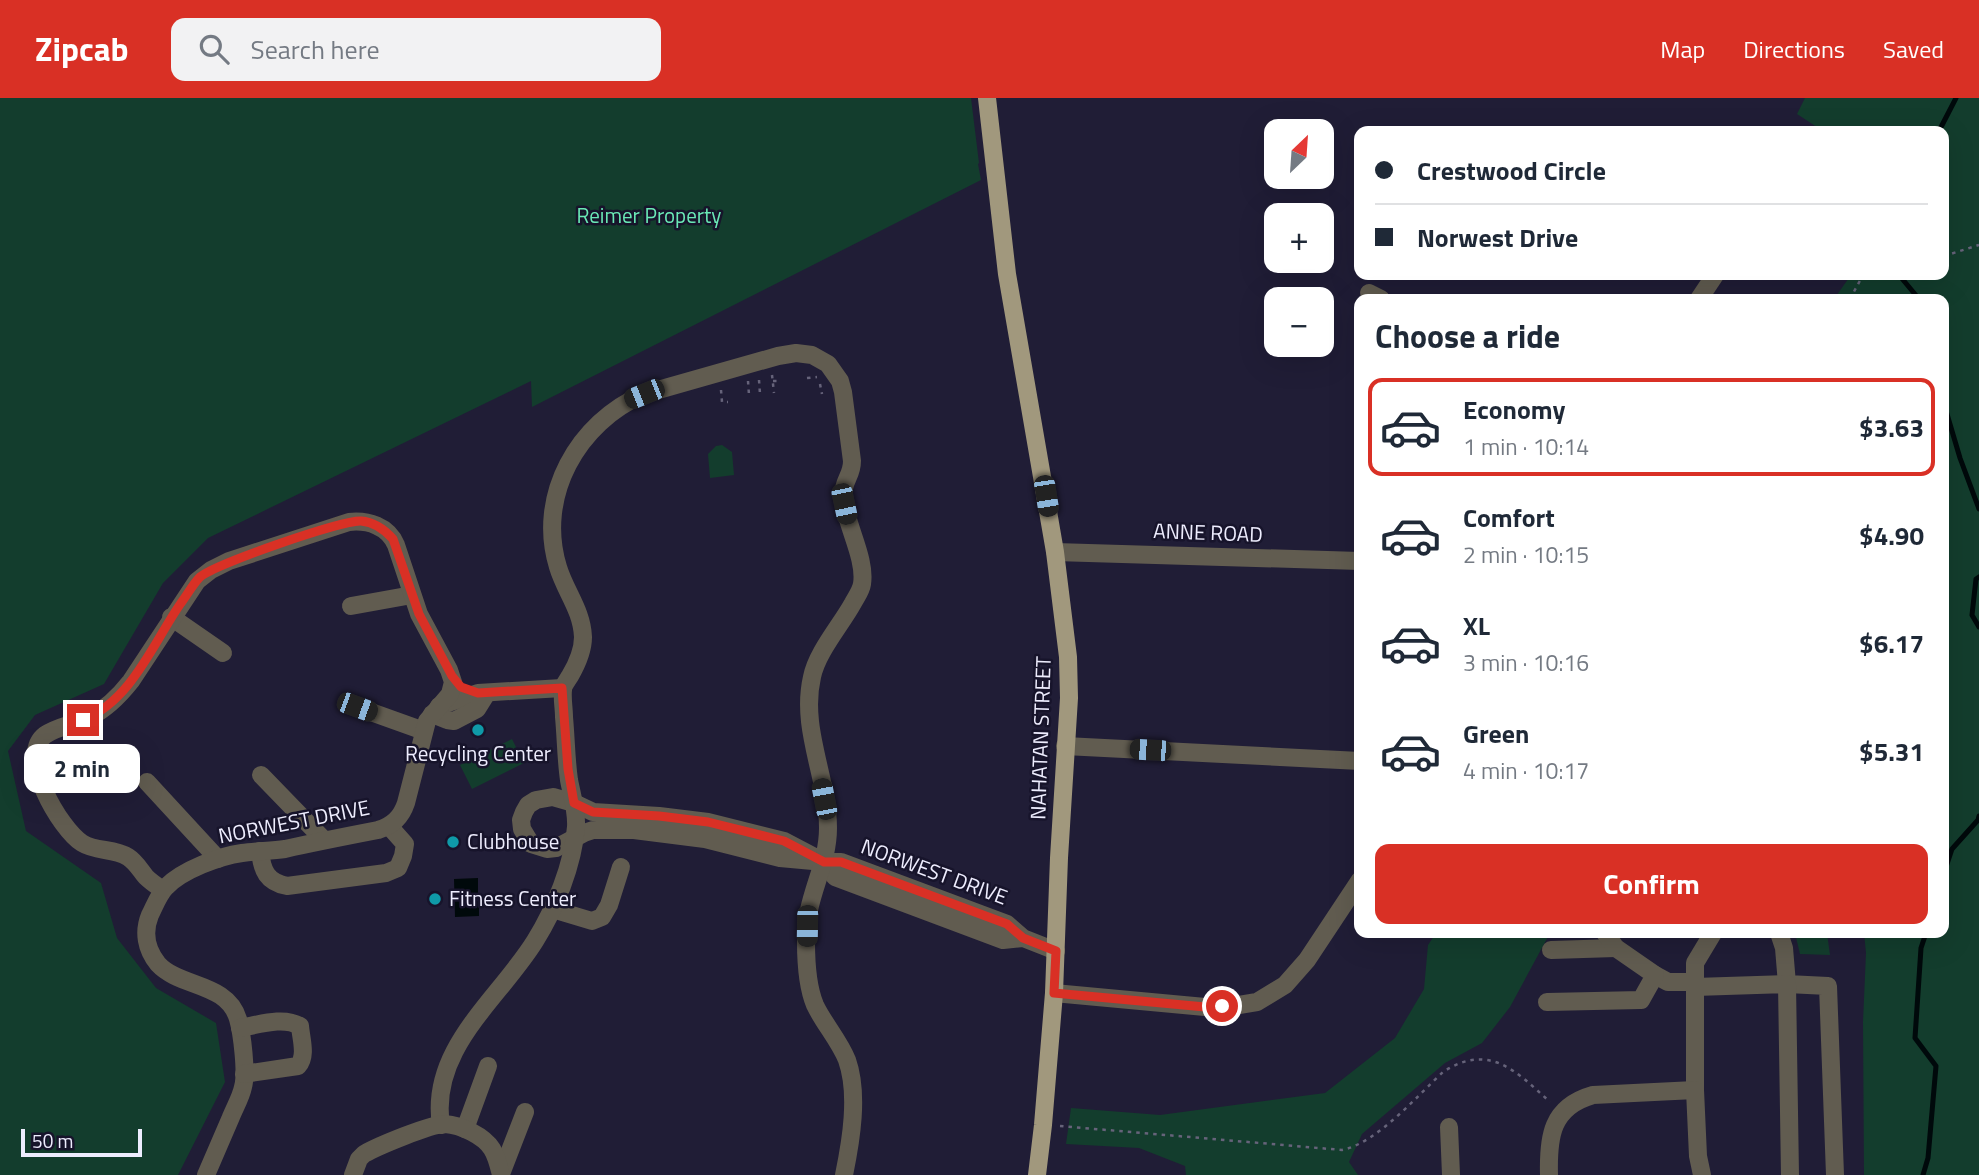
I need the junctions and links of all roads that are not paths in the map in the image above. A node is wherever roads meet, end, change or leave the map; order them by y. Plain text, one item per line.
1 (987, 98) edge
2 (1055, 552) junction
3 (1354, 561) edge
4 (412, 595) junction
5 (351, 606) dead end
6 (171, 617) junction
7 (223, 653) dead end
8 (452, 676) junction
9 (562, 688) junction
10 (482, 693) junction
11 (357, 707) dead end
12 (431, 717) junction
13 (1065, 746) junction
14 (1354, 761) edge
15 (261, 775) dead end
16 (147, 782) dead end
17 (574, 803) junction
18 (390, 826) junction
19 (575, 838) junction
20 (324, 840) junction
21 (260, 851) junction
22 (218, 859) junction
23 (824, 862) junction
24 (621, 867) dead end
25 (1354, 889) edge
26 (163, 890) junction
27 (552, 909) junction
28 (1609, 938) edge
29 (1710, 938) edge
30 (1781, 938) edge
31 (1616, 948) junction
32 (1551, 950) dead end
33 (1056, 951) junction
34 (1655, 975) junction
35 (1787, 984) junction
36 (1695, 985) junction
37 (1054, 993) junction
38 (1547, 1002) dead end
39 (240, 1028) junction
40 (488, 1066) dead end
41 (244, 1074) junction
42 (1695, 1090) junction
43 (526, 1112) dead end
44 (441, 1125) junction
45 (1449, 1128) dead end
46 (465, 1129) junction
47 (206, 1175) edge
48 (352, 1175) edge
49 (501, 1175) edge
50 (844, 1175) edge
51 (1037, 1175) edge
52 (1451, 1175) edge
53 (1549, 1175) edge
54 (1702, 1175) edge
55 (1790, 1175) edge
56 (1835, 1175) edge

1 - 2 main road, NAHATAN STREET
2 - 3 street, ANNE ROAD
2 - 13 main road, NAHATAN STREET
4 - 5 street
4 - 6 street
4 - 8 street
6 - 7 street
6 - 26 street
8 - 10 street
8 - 12 street, NORWEST DRIVE
9 - 10 street
9 - 17 street
9 - 23 street
10 - 12 street
11 - 12 street
12 - 18 street, NORWEST DRIVE
13 - 14 street
13 - 33 main road, NAHATAN STREET
15 - 20 street
16 - 22 street
17 - 19 street
17 - 19 street, NORWEST DRIVE
17 - 23 street, NORWEST DRIVE
18 - 20 street, NORWEST DRIVE
18 - 21 street
19 - 23 street, NORWEST DRIVE
19 - 27 street
20 - 21 street, NORWEST DRIVE
21 - 22 street, NORWEST DRIVE
22 - 26 street, NORWEST DRIVE
23 - 33 street, NORWEST DRIVE
23 - 50 street
24 - 27 street
25 - 37 street
26 - 39 street
27 - 44 street
28 - 31 street
29 - 36 street
30 - 35 street
31 - 32 street
31 - 34 street
33 - 37 main road, NAHATAN STREET
34 - 36 street
34 - 38 street
35 - 36 street
35 - 55 street
35 - 56 street
36 - 42 street
37 - 51 main road, NAHATAN STREET
39 - 41 street
39 - 41 street
40 - 46 street
41 - 47 street
42 - 53 street
42 - 54 street
43 - 49 street
44 - 46 street
44 - 48 street
45 - 52 street
46 - 49 street

